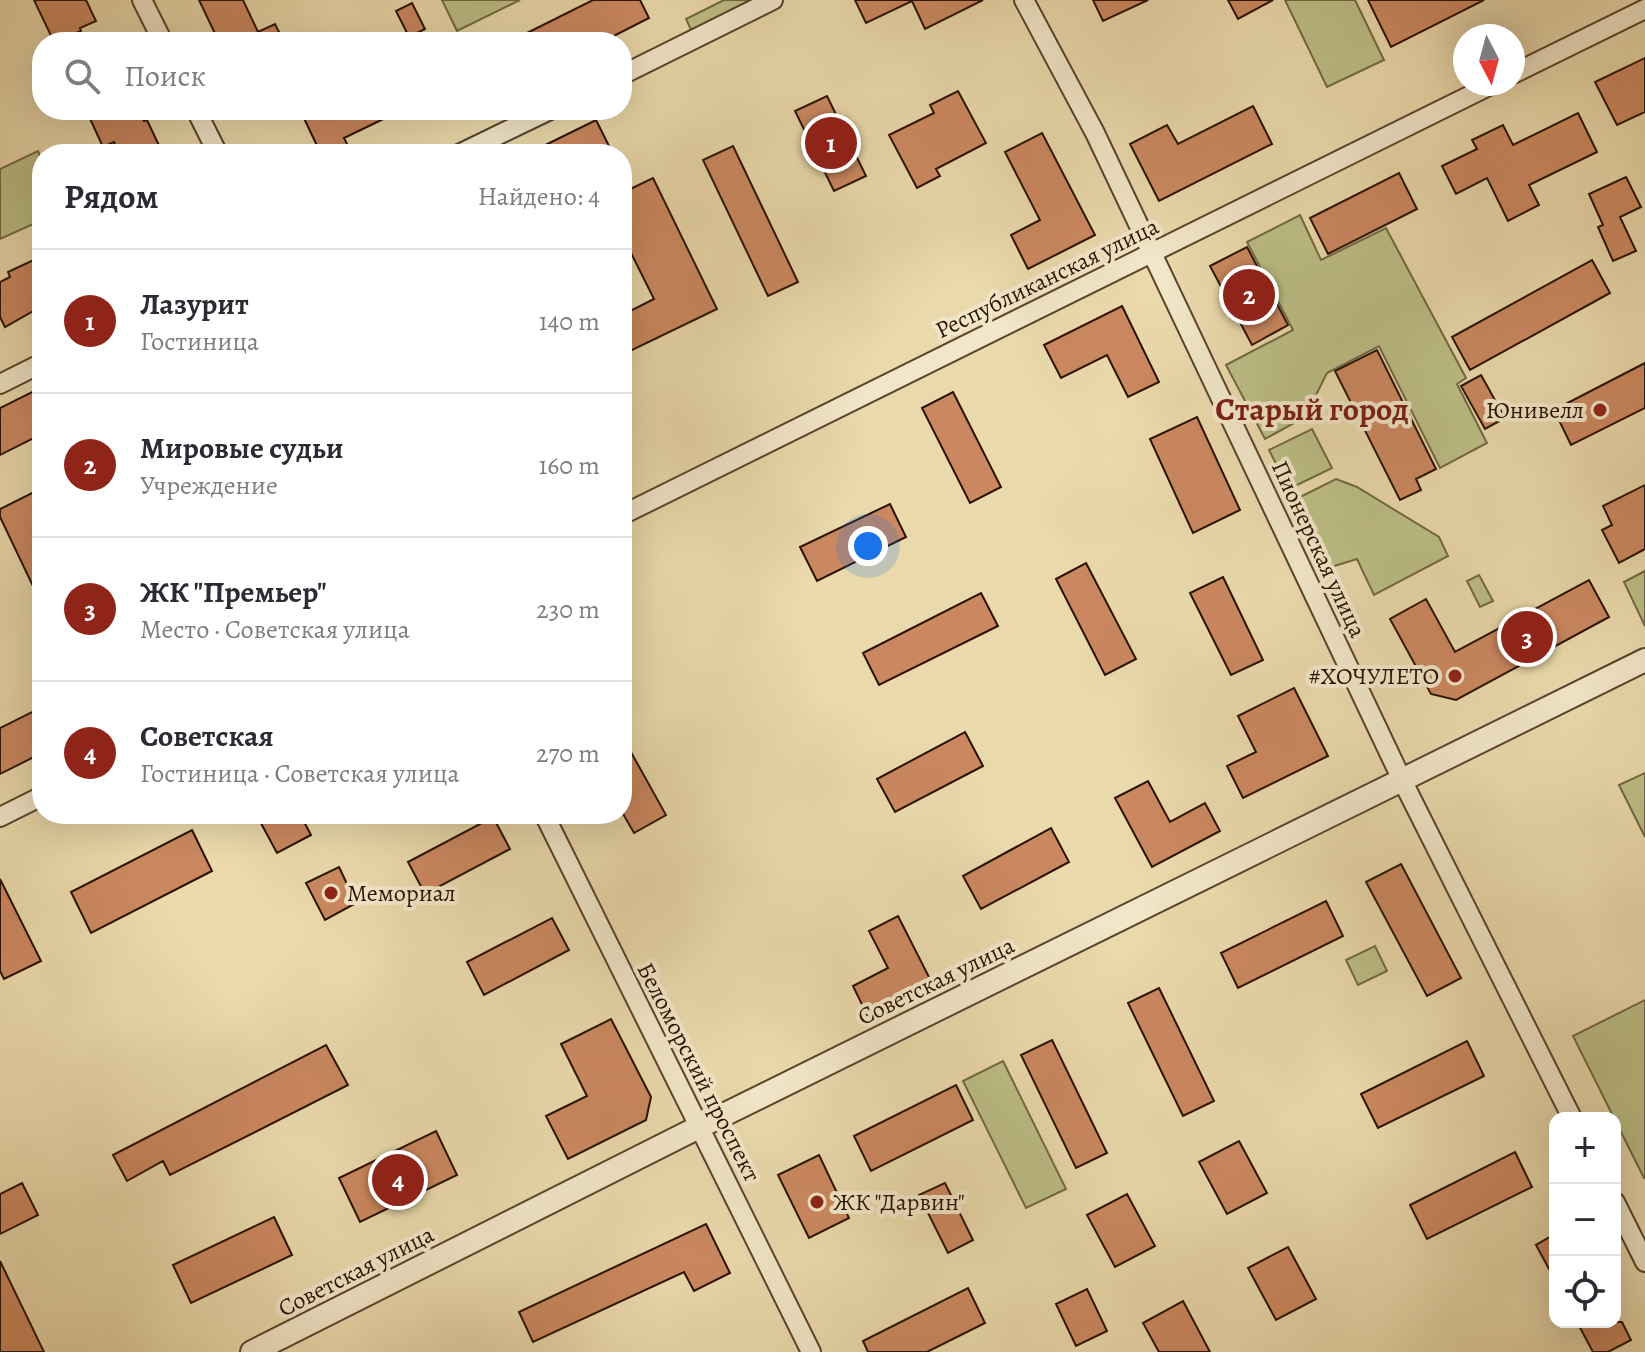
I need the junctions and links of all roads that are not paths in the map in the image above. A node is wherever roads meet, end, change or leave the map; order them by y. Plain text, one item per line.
1 (142, 0) edge
2 (773, 0) edge
3 (1024, 0) edge
4 (1645, 9) edge
5 (158, 32) edge
6 (1525, 68) edge
7 (632, 70) edge
8 (1469, 96) edge
9 (201, 120) edge
10 (529, 120) edge
11 (213, 144) edge
12 (480, 144) edge
13 (1152, 253) junction
14 (32, 368) edge
15 (0, 384) edge
16 (632, 510) edge
17 (1645, 660) edge
18 (1402, 780) junction
19 (32, 801) edge
20 (0, 817) edge
21 (549, 824) edge
22 (1569, 1112) edge
23 (699, 1127) junction
24 (1621, 1214) edge
25 (1645, 1262) edge
26 (252, 1352) edge
27 (811, 1352) edge

1 - 5 street
2 - 7 street
3 - 13 street, Пионерская улица
4 - 6 street
8 - 13 street, Республиканская улица
9 - 11 street
10 - 12 street
13 - 16 street, Республиканская улица
13 - 18 street, Пионерская улица
14 - 15 street
17 - 18 street, Советская улица
18 - 22 street, Пионерская улица
18 - 23 street, Советская улица
19 - 20 street
21 - 23 street, Беломорский проспект
23 - 26 street, Советская улица
23 - 27 street, Беломорский проспект
24 - 25 street

